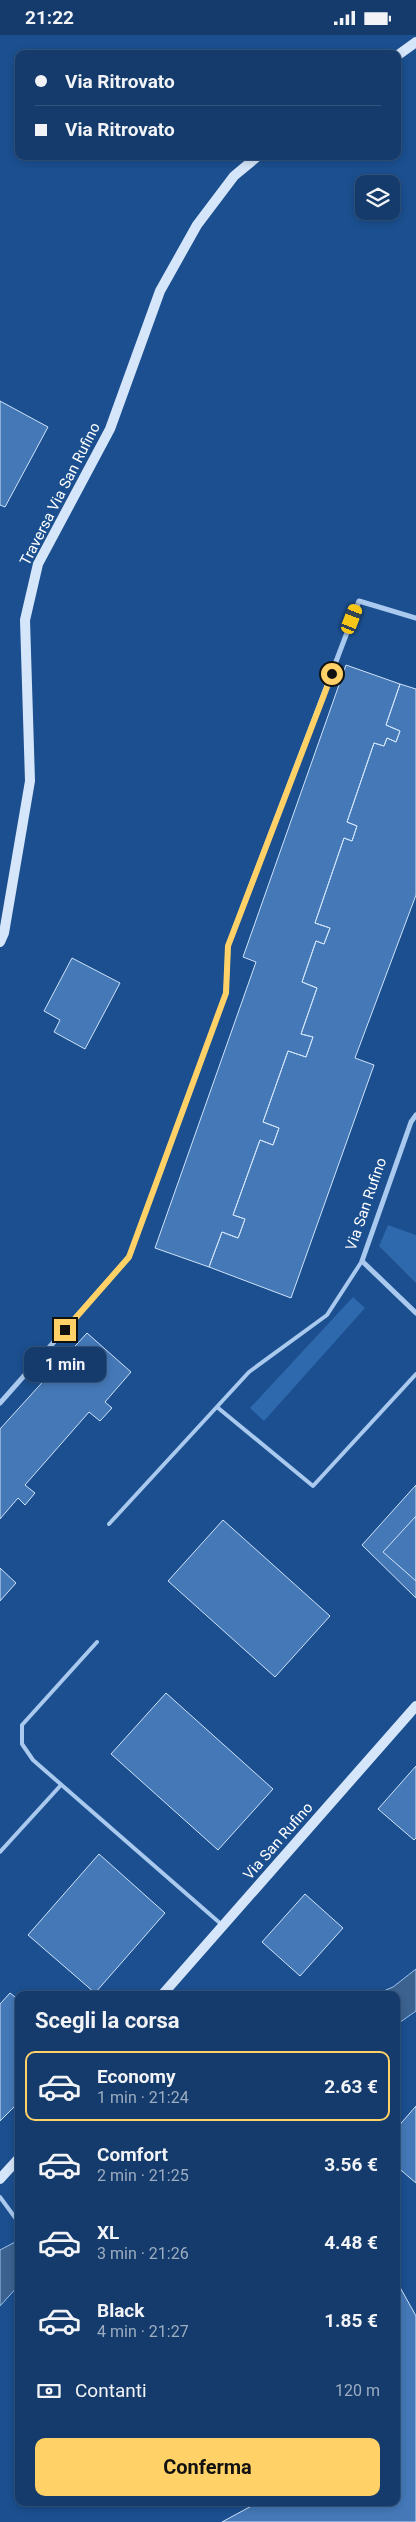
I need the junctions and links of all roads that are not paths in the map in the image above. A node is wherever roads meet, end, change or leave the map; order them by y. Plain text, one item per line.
1 (416, 42) edge
2 (401, 53) edge
3 (253, 160) edge
4 (416, 619) edge
5 (0, 942) edge
6 (416, 1115) edge
7 (362, 1261) junction
8 (416, 1313) edge
9 (416, 1374) edge
10 (0, 1403) edge
11 (217, 1407) junction
12 (109, 1524) dead end
13 (98, 1642) dead end
14 (416, 1706) edge
15 (61, 1785) junction
16 (0, 1852) edge
17 (223, 1926) junction
18 (166, 1991) edge
19 (15, 2162) edge
20 (0, 2179) edge
21 (0, 2197) edge
22 (15, 2218) edge

1 - 2 street
3 - 5 street, Traversa Via San Rufino
4 - 10 street
6 - 7 street, Via San Rufino
7 - 8 street, Via San Rufino
7 - 11 lane
9 - 11 lane
11 - 12 lane
13 - 15 lane
14 - 17 street, Via San Rufino
15 - 16 lane
15 - 17 lane
17 - 18 street, Via San Rufino
19 - 20 street
21 - 22 lane

